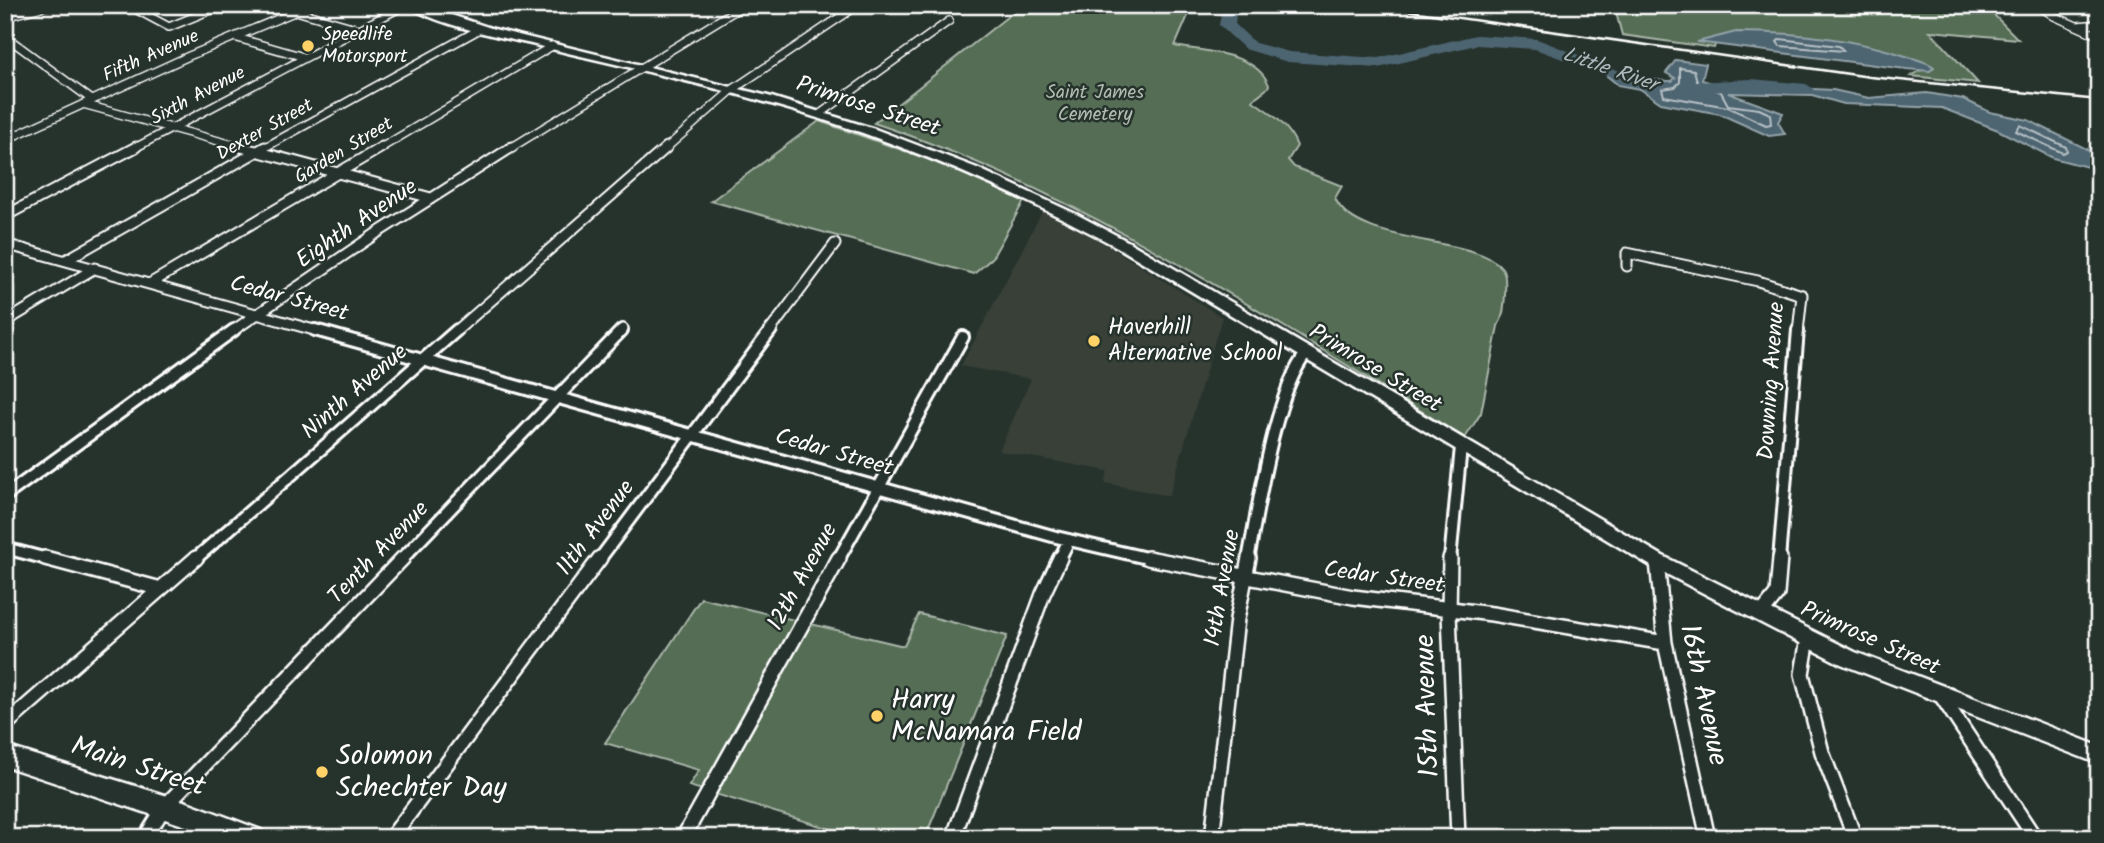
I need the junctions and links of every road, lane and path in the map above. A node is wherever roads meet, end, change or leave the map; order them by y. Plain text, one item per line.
1 (49, 5) edge
2 (128, 5) edge
3 (223, 5) edge
4 (310, 5) edge
5 (405, 5) edge
6 (412, 5) edge
7 (744, 5) edge
8 (858, 5) edge
9 (2038, 5) edge
10 (296, 11) junction
11 (5, 17) edge
12 (949, 21) dead end
13 (2099, 24) edge
14 (2075, 26) junction
15 (359, 29) junction
16 (480, 29) junction
17 (5, 36) edge
18 (2099, 36) edge
19 (234, 37) junction
20 (552, 46) junction
21 (304, 57) junction
22 (640, 68) junction
23 (732, 90) junction
24 (92, 100) junction
25 (83, 104) junction
26 (820, 114) junction
27 (171, 128) junction
28 (5, 141) edge
29 (257, 151) junction
30 (338, 173) junction
31 (431, 198) junction
32 (5, 216) edge
33 (5, 244) edge
34 (835, 244) dead end
35 (66, 260) junction
36 (1627, 266) dead end
37 (94, 268) junction
38 (151, 284) junction
39 (258, 313) junction
40 (5, 322) edge
41 (622, 329) dead end
42 (962, 337) dead end
43 (1306, 354) junction
44 (424, 359) junction
45 (557, 398) junction
46 (692, 435) junction
47 (1461, 447) junction
48 (879, 488) junction
49 (5, 496) edge
50 (1069, 540) junction
51 (5, 548) edge
52 (1657, 561) junction
53 (1245, 578) junction
54 (161, 589) junction
55 (1449, 609) junction
56 (1761, 614) junction
57 (1808, 638) junction
58 (1665, 643) junction
59 (1942, 697) junction
60 (5, 725) edge
61 (2099, 755) edge
62 (5, 756) edge
63 (166, 806) junction
64 (145, 838) edge
65 (252, 838) edge
66 (391, 838) edge
67 (683, 838) edge
68 (953, 838) edge
69 (1212, 838) edge
70 (1458, 838) edge
71 (1708, 838) edge
72 (1855, 838) edge
73 (2035, 838) edge

1 - 11 street
2 - 3 street
4 - 10 street, Fifth Avenue
5 - 15 street, Sixth Avenue
6 - 16 main road, Primrose Street
7 - 22 street, Eighth Avenue
8 - 23 street, Ninth Avenue
9 - 14 street
10 - 15 street
10 - 19 street, Fifth Avenue
12 - 26 street
13 - 14 street
14 - 18 street
15 - 21 street, Sixth Avenue
16 - 20 main road, Primrose Street
16 - 29 street, Dexter Street
17 - 24 street
19 - 21 street
19 - 24 street, Fifth Avenue
20 - 22 main road, Primrose Street
20 - 30 street, Garden Street
21 - 27 street, Sixth Avenue
22 - 23 main road, Primrose Street
22 - 31 street, Eighth Avenue
23 - 26 main road, Primrose Street
23 - 44 street, Ninth Avenue
24 - 25 street, Fifth Avenue
25 - 27 street
25 - 28 street, Fifth Avenue
26 - 43 main road, Primrose Street
27 - 29 street
27 - 32 street, Sixth Avenue
29 - 30 street
29 - 35 street, Dexter Street
30 - 31 street
30 - 38 street, Garden Street
31 - 39 street, Eighth Avenue
33 - 35 street, Cedar Street
34 - 46 street, 11th Avenue
35 - 37 street, Cedar Street
36 - 56 street, Downing Avenue
37 - 38 street, Cedar Street
37 - 40 street
38 - 39 street, Cedar Street
39 - 44 street, Cedar Street
39 - 49 street, Eighth Avenue
41 - 45 street, Tenth Avenue
42 - 48 street, 12th Avenue
43 - 47 main road, Primrose Street
43 - 53 street, 14th Avenue
44 - 45 street, Cedar Street
44 - 54 street, Ninth Avenue
45 - 46 street, Cedar Street
45 - 63 street, Tenth Avenue
46 - 48 street, Cedar Street
46 - 66 street, 11th Avenue
47 - 52 main road, Primrose Street
47 - 55 street, 15th Avenue
48 - 50 street, Cedar Street
48 - 67 street, 12th Avenue
50 - 53 street, Cedar Street
50 - 68 street
51 - 54 street
52 - 56 main road, Primrose Street
52 - 58 street, 16th Avenue
53 - 55 street, Cedar Street
53 - 69 street, 14th Avenue
54 - 60 street, Ninth Avenue
55 - 58 street, Cedar Street
55 - 70 street, 15th Avenue
56 - 57 main road, Primrose Street
57 - 59 main road, Primrose Street
57 - 72 street
58 - 71 street, 16th Avenue
59 - 61 main road, Primrose Street
59 - 73 street
62 - 63 main road, Main Street
63 - 64 street, Tenth Avenue
63 - 65 main road, Main Street

